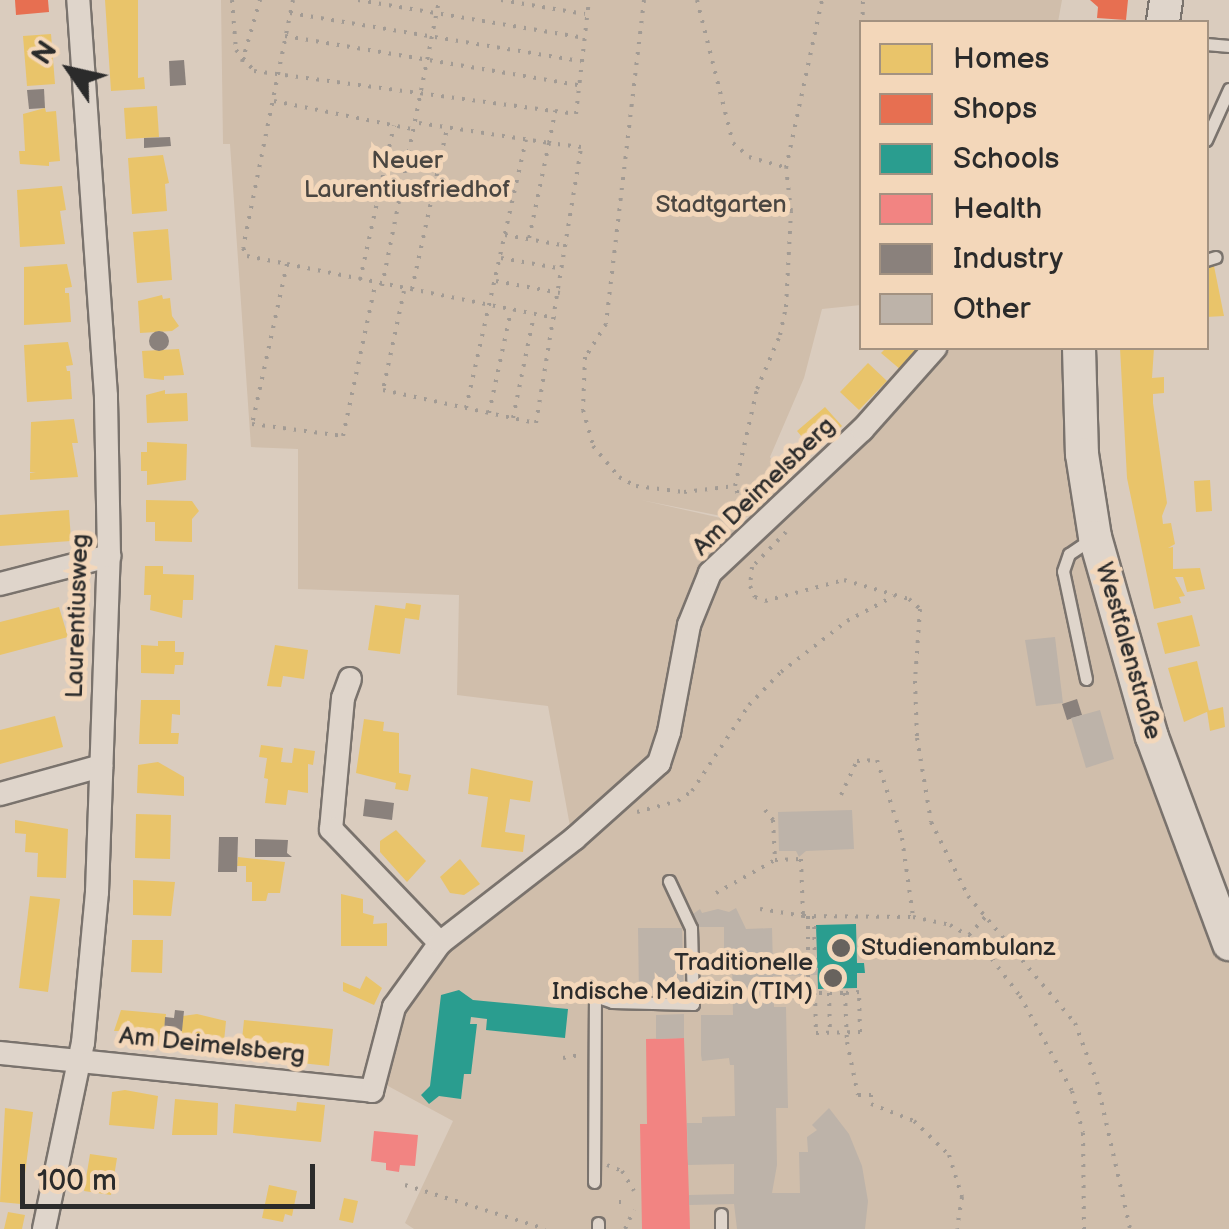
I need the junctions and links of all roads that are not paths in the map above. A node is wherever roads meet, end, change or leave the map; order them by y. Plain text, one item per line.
1 (78, 0) edge
2 (1229, 89) edge
3 (1209, 133) edge
4 (933, 350) edge
5 (1079, 350) edge
6 (1094, 537) junction
7 (108, 556) junction
8 (0, 584) edge
9 (350, 678) dead end
10 (1086, 679) dead end
11 (101, 766) junction
12 (0, 794) edge
13 (669, 881) dead end
14 (440, 943) junction
15 (1229, 944) edge
16 (0, 1053) edge
17 (77, 1061) junction
18 (594, 1182) dead end
19 (721, 1214) dead end
20 (44, 1229) edge
21 (721, 1229) edge

1 - 7 street, Laurentiusweg
2 - 3 lane
4 - 14 street, Am Deimelsberg
5 - 6 main road, Westfalenstraße
6 - 10 lane
6 - 15 main road, Westfalenstraße
7 - 8 street
7 - 11 street, Laurentiusweg
9 - 14 street
11 - 12 street
11 - 17 street, Laurentiusweg
13 - 18 lane
14 - 17 street, Am Deimelsberg
16 - 17 street, Am Deimelsberg
17 - 20 street, Laurentiusweg
19 - 21 lane

